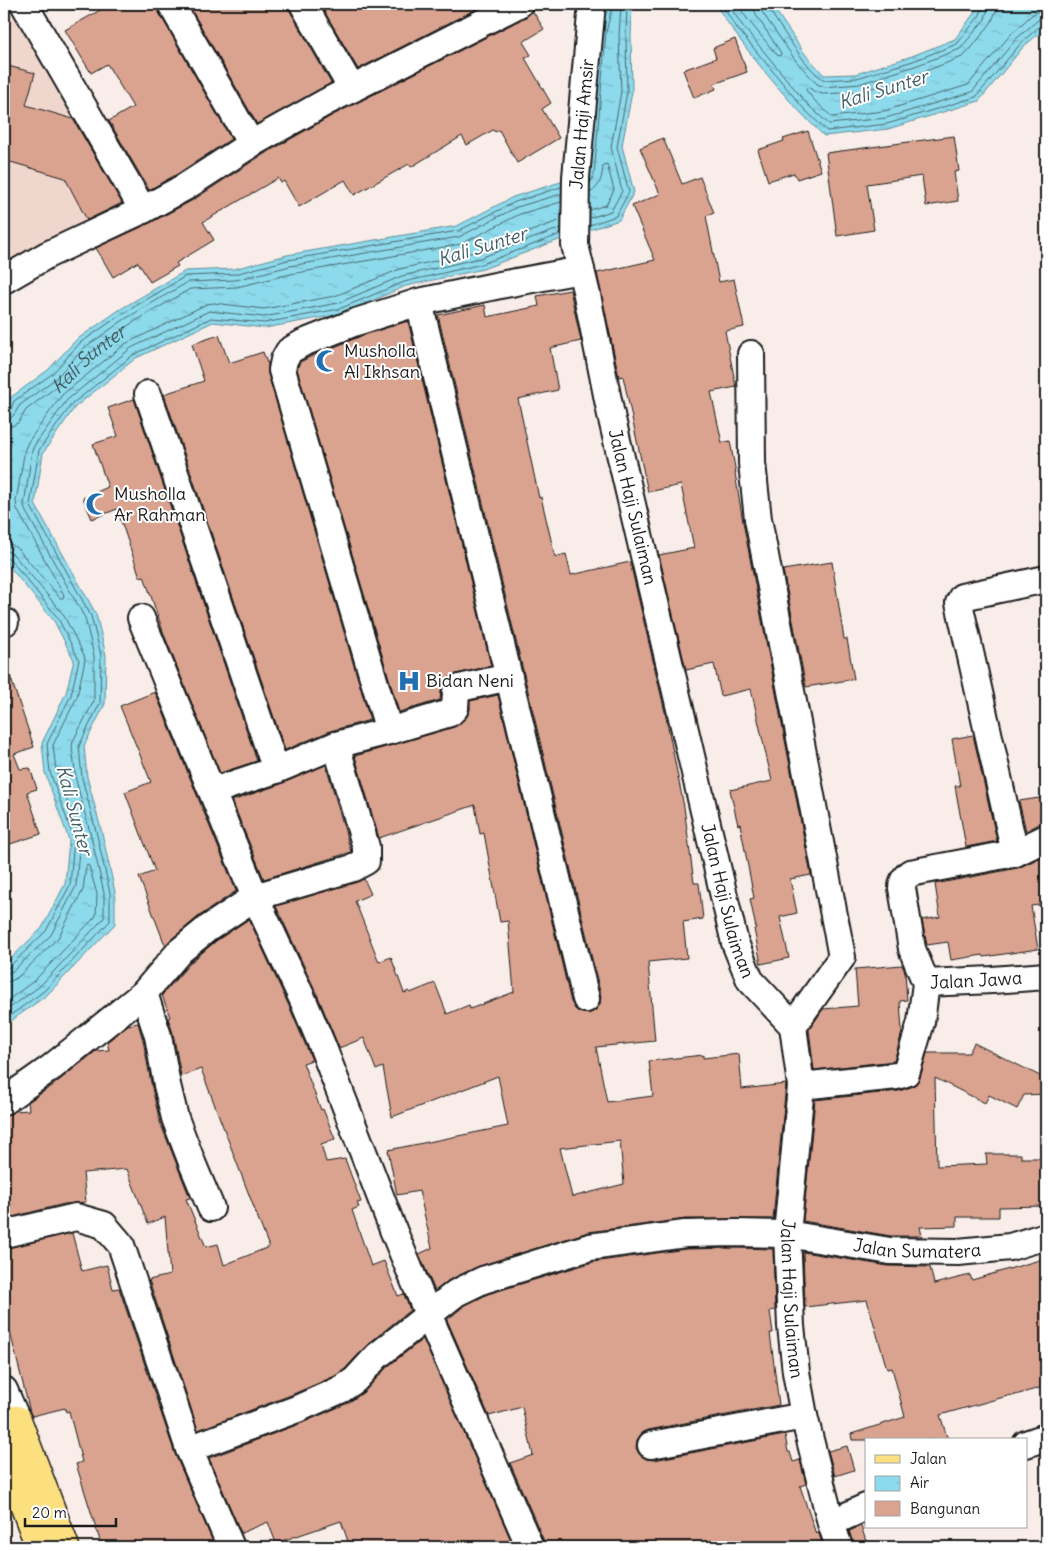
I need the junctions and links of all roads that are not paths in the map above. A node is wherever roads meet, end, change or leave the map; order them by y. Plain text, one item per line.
1 (24, 4) edge
2 (171, 4) edge
3 (303, 4) edge
4 (519, 4) edge
5 (592, 4) edge
6 (352, 88) junction
7 (252, 144) junction
8 (143, 210) junction
9 (575, 245) joint
10 (582, 270) junction
11 (4, 280) edge
12 (419, 302) junction
13 (751, 354) dead end
14 (148, 394) dead end
15 (1046, 579) edge
16 (141, 618) dead end
17 (509, 677) junction
18 (389, 731) junction
19 (336, 744) junction
20 (276, 770) junction
21 (213, 791) junction
22 (1046, 838) edge
23 (1015, 853) junction
24 (255, 897) junction
25 (1046, 976) edge
26 (926, 983) junction
27 (144, 993) junction
28 (586, 999) dead end
29 (793, 1026) junction
30 (801, 1086) junction
31 (4, 1101) edge
32 (212, 1208) dead end
33 (4, 1234) edge
34 (787, 1234) junction
35 (1046, 1236) edge
36 (428, 1314) junction
37 (4, 1390) edge
38 (804, 1416) junction
39 (10, 1420) edge
40 (1046, 1437) edge
41 (1028, 1443) edge
42 (651, 1445) dead end
43 (189, 1450) junction
44 (4, 1451) edge
45 (865, 1508) edge
46 (835, 1535) edge
47 (40, 1547) edge
48 (65, 1547) edge
49 (231, 1547) edge
50 (530, 1547) edge

1 - 8 street
2 - 7 street
3 - 6 street
4 - 6 street
5 - 9 street, Jalan Haji Amsir
6 - 7 street
7 - 8 street
8 - 11 street
9 - 10 street, Jalan Haji Sulaiman
10 - 12 street
10 - 29 street, Jalan Haji Sulaiman
12 - 17 street
12 - 18 street
13 - 29 street
14 - 20 street
15 - 23 street
16 - 21 street
17 - 18 street
17 - 28 street
18 - 19 street
19 - 20 street
19 - 24 street
20 - 21 street
21 - 24 street
22 - 23 street
23 - 26 street
24 - 27 street
24 - 36 street
25 - 26 street, Jalan Jawa
26 - 30 street, Jalan Jawa
27 - 31 street
27 - 32 street
29 - 30 street, Jalan Haji Sulaiman
30 - 34 street, Jalan Haji Sulaiman
33 - 43 street
34 - 35 street, Jalan Sumatera
34 - 36 street, Jalan Sumatera
34 - 38 street, Jalan Haji Sulaiman
36 - 43 street, Jalan Sumatera
36 - 50 street
37 - 39 street
38 - 42 street
38 - 46 street, Jalan Haji Sulaiman
39 - 48 main road
40 - 41 street
43 - 49 street
44 - 47 main road
45 - 46 street

